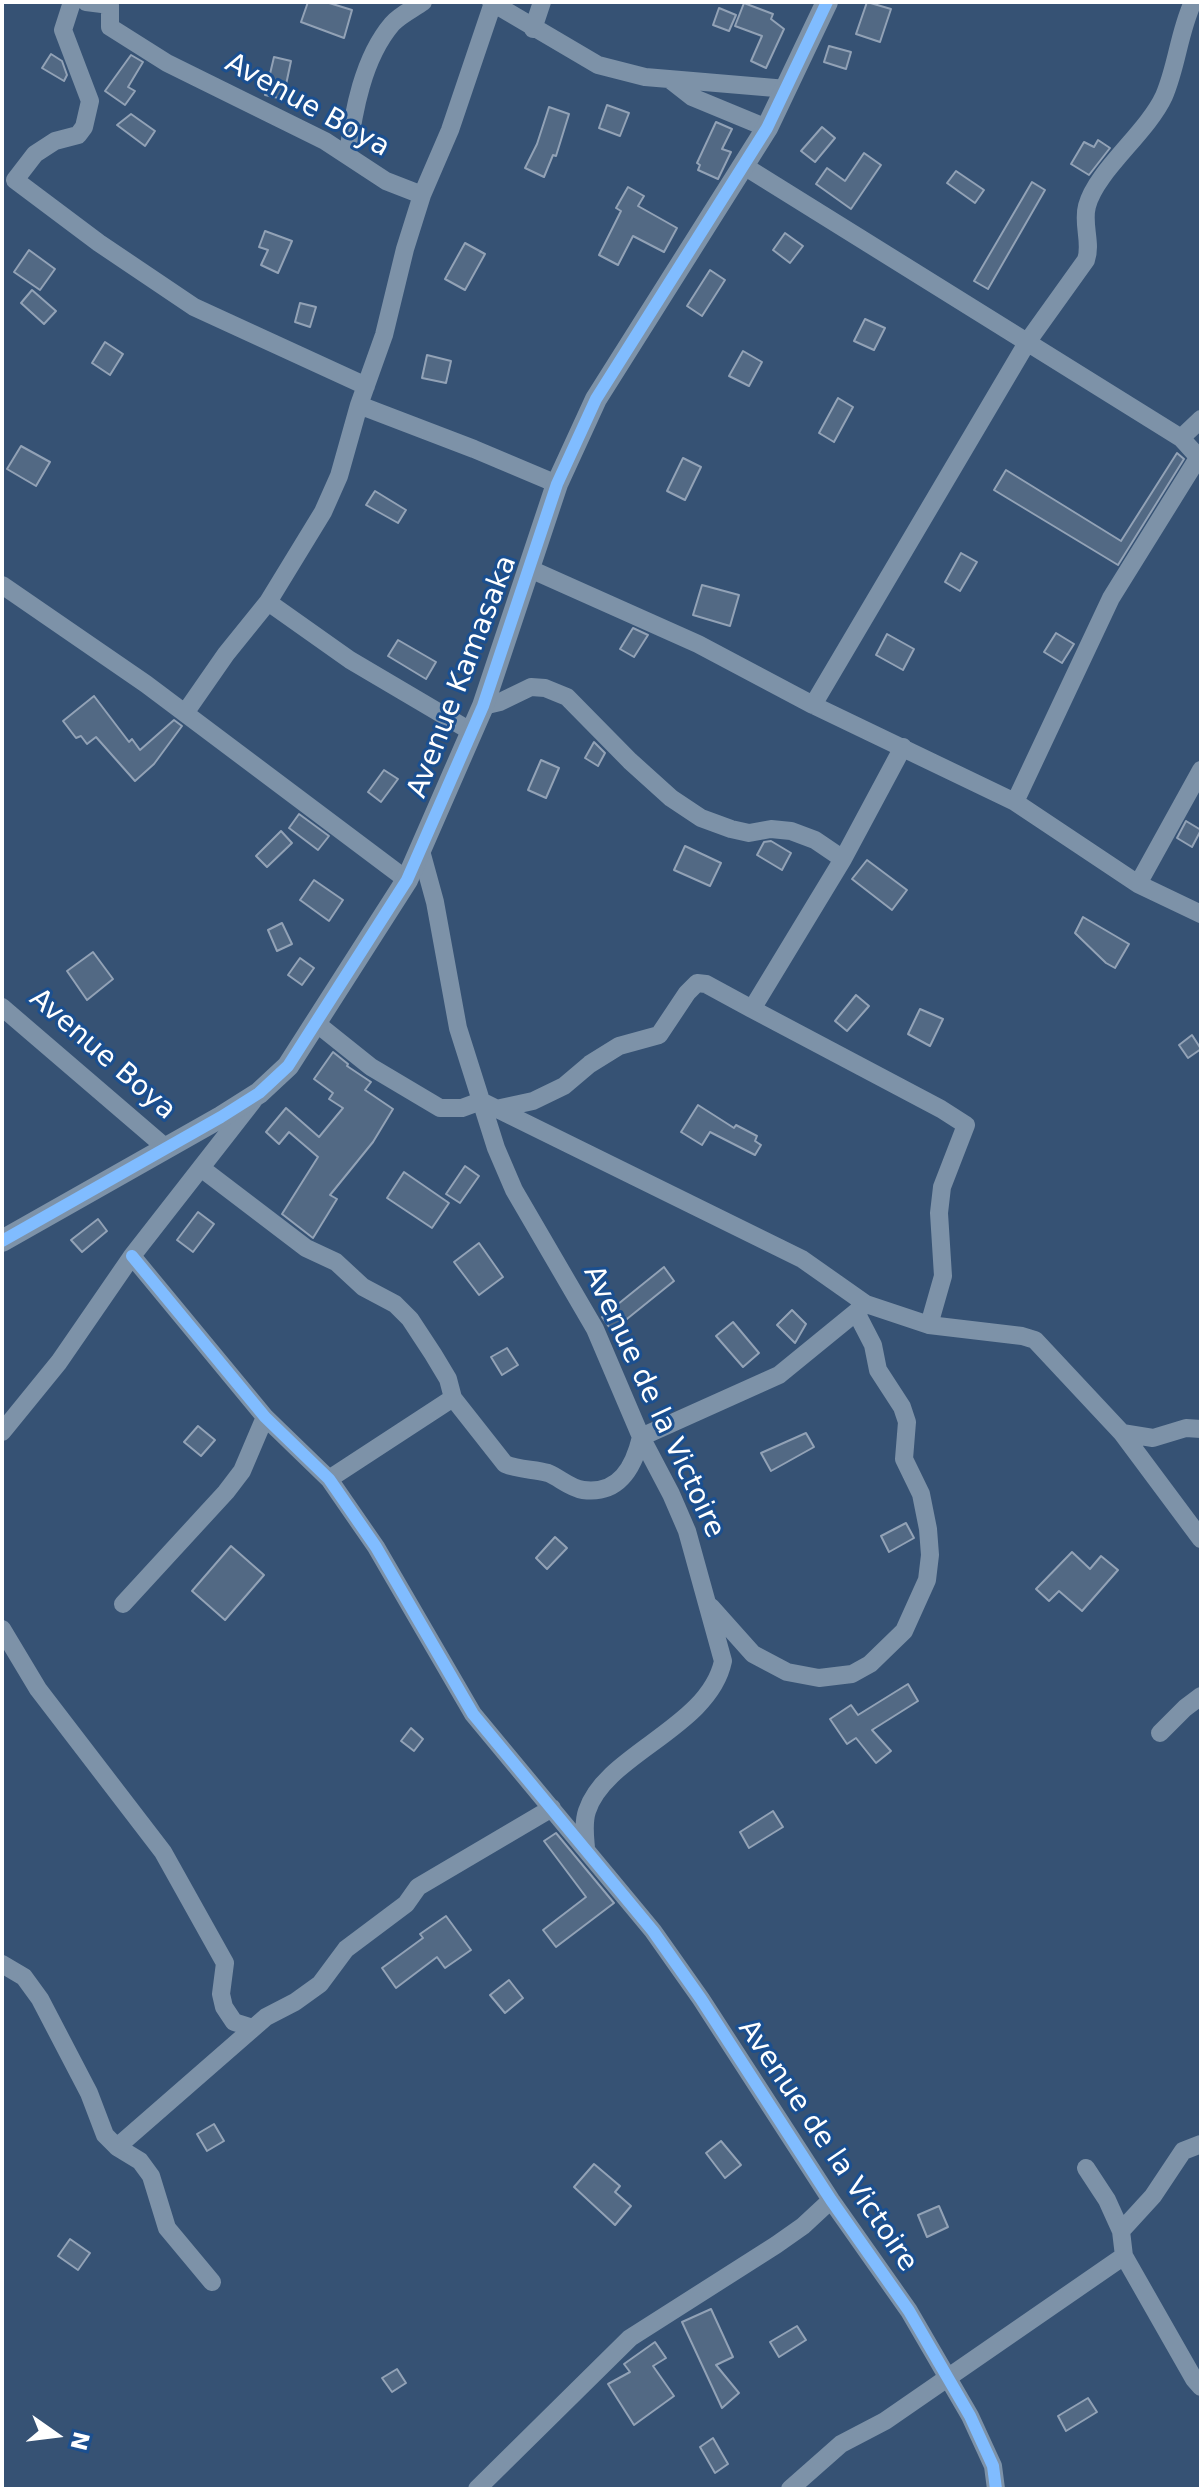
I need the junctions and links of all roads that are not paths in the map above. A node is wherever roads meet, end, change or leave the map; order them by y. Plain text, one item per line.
1 (72, 2) edge
2 (86, 2) edge
3 (423, 2) edge
4 (542, 2) edge
5 (827, 2) edge
6 (1193, 2) edge
7 (492, 3) edge
8 (533, 29) junction
9 (669, 79) junction
10 (787, 89) junction
11 (767, 128) junction
12 (348, 155) junction
13 (744, 166) junction
14 (9, 176) edge
15 (422, 195) junction
16 (1028, 341) junction
17 (366, 386) junction
18 (359, 405) junction
19 (1201, 419) edge
20 (1181, 438) junction
21 (1200, 459) edge
22 (557, 484) junction
23 (530, 569) junction
24 (2, 585) edge
25 (268, 602) junction
26 (813, 705) junction
27 (483, 706) junction
28 (185, 713) junction
29 (472, 732) junction
30 (903, 747) junction
31 (1201, 770) edge
32 (1015, 802) junction
33 (421, 851) junction
34 (843, 859) junction
35 (407, 880) junction
36 (1138, 884) junction
37 (1201, 914) edge
38 (2, 1007) edge
39 (752, 1009) junction
40 (316, 1023) junction
41 (259, 1093) junction
42 (488, 1105) junction
43 (165, 1147) junction
44 (201, 1168) junction
45 (2, 1241) edge
46 (132, 1256) junction
47 (861, 1308) junction
48 (929, 1325) junction
49 (453, 1398) junction
50 (1201, 1412) edge
51 (265, 1417) junction
52 (1201, 1429) edge
53 (1173, 1431) junction
54 (2, 1432) edge
55 (1122, 1433) junction
56 (641, 1437) junction
57 (329, 1479) junction
58 (1201, 1539) edge
59 (707, 1602) junction
60 (123, 1604) dead end
61 (2, 1629) edge
62 (1201, 1696) edge
63 (1160, 1733) dead end
64 (552, 1808) junction
65 (586, 1848) junction
66 (2, 1964) edge
67 (253, 2028) junction
68 (1201, 2144) edge
69 (117, 2147) junction
70 (1086, 2168) dead end
71 (831, 2200) junction
72 (1121, 2231) junction
73 (1124, 2256) junction
74 (212, 2282) dead end
75 (946, 2377) junction
76 (1201, 2387) edge
77 (477, 2489) edge
78 (790, 2489) edge
79 (996, 2489) edge

1 - 14 street
2 - 12 street, Avenue Boya
3 - 12 street
4 - 8 street
5 - 10 street, Avenue Kamasaka
6 - 16 street
7 - 8 street
7 - 15 street
8 - 9 street
9 - 10 street
9 - 11 street
10 - 11 street, Avenue Kamasaka
11 - 13 street, Avenue Kamasaka
12 - 15 street, Avenue Boya
13 - 16 street
13 - 22 street, Avenue Kamasaka
14 - 17 street
15 - 17 street
16 - 20 street
16 - 26 street
17 - 18 street
18 - 22 street
18 - 25 street
19 - 20 street
20 - 21 street
21 - 32 street
22 - 23 street, Avenue Kamasaka
23 - 26 street
23 - 27 street, Avenue Kamasaka
24 - 28 street
25 - 28 street
25 - 29 street
26 - 30 street
27 - 29 street, Avenue Kamasaka
27 - 34 street
28 - 35 street
29 - 33 street, Avenue Kamasaka
30 - 32 street
30 - 34 street
31 - 36 street
32 - 36 street
33 - 35 street, Avenue Kamasaka
33 - 42 street, Avenue de la Victoire
34 - 39 street
35 - 40 street, Avenue Kamasaka
36 - 37 street
38 - 43 street, Avenue Boya
39 - 42 street
39 - 48 street
40 - 41 street, Avenue Kamasaka
40 - 42 street
41 - 43 street, Avenue Kamasaka
41 - 44 street
42 - 47 street
42 - 56 street, Avenue de la Victoire
43 - 45 street, Avenue Kamasaka
44 - 46 street
44 - 49 street
46 - 51 street
46 - 54 street
47 - 48 street
47 - 56 street
47 - 59 street
48 - 55 street
49 - 56 street
49 - 57 street
50 - 53 street
51 - 57 street
51 - 60 street
52 - 53 street
53 - 55 street
55 - 58 street
56 - 59 street, Avenue de la Victoire
57 - 64 street
59 - 65 street, Avenue de la Victoire
61 - 67 street
62 - 63 street
64 - 65 street
64 - 67 street
65 - 71 street, Avenue de la Victoire
66 - 69 street
67 - 69 street
68 - 72 street
69 - 74 street
70 - 72 street
71 - 75 street, Avenue de la Victoire
71 - 77 street
72 - 73 street
73 - 75 street
73 - 76 street
75 - 78 street
75 - 79 street, Avenue de la Victoire

